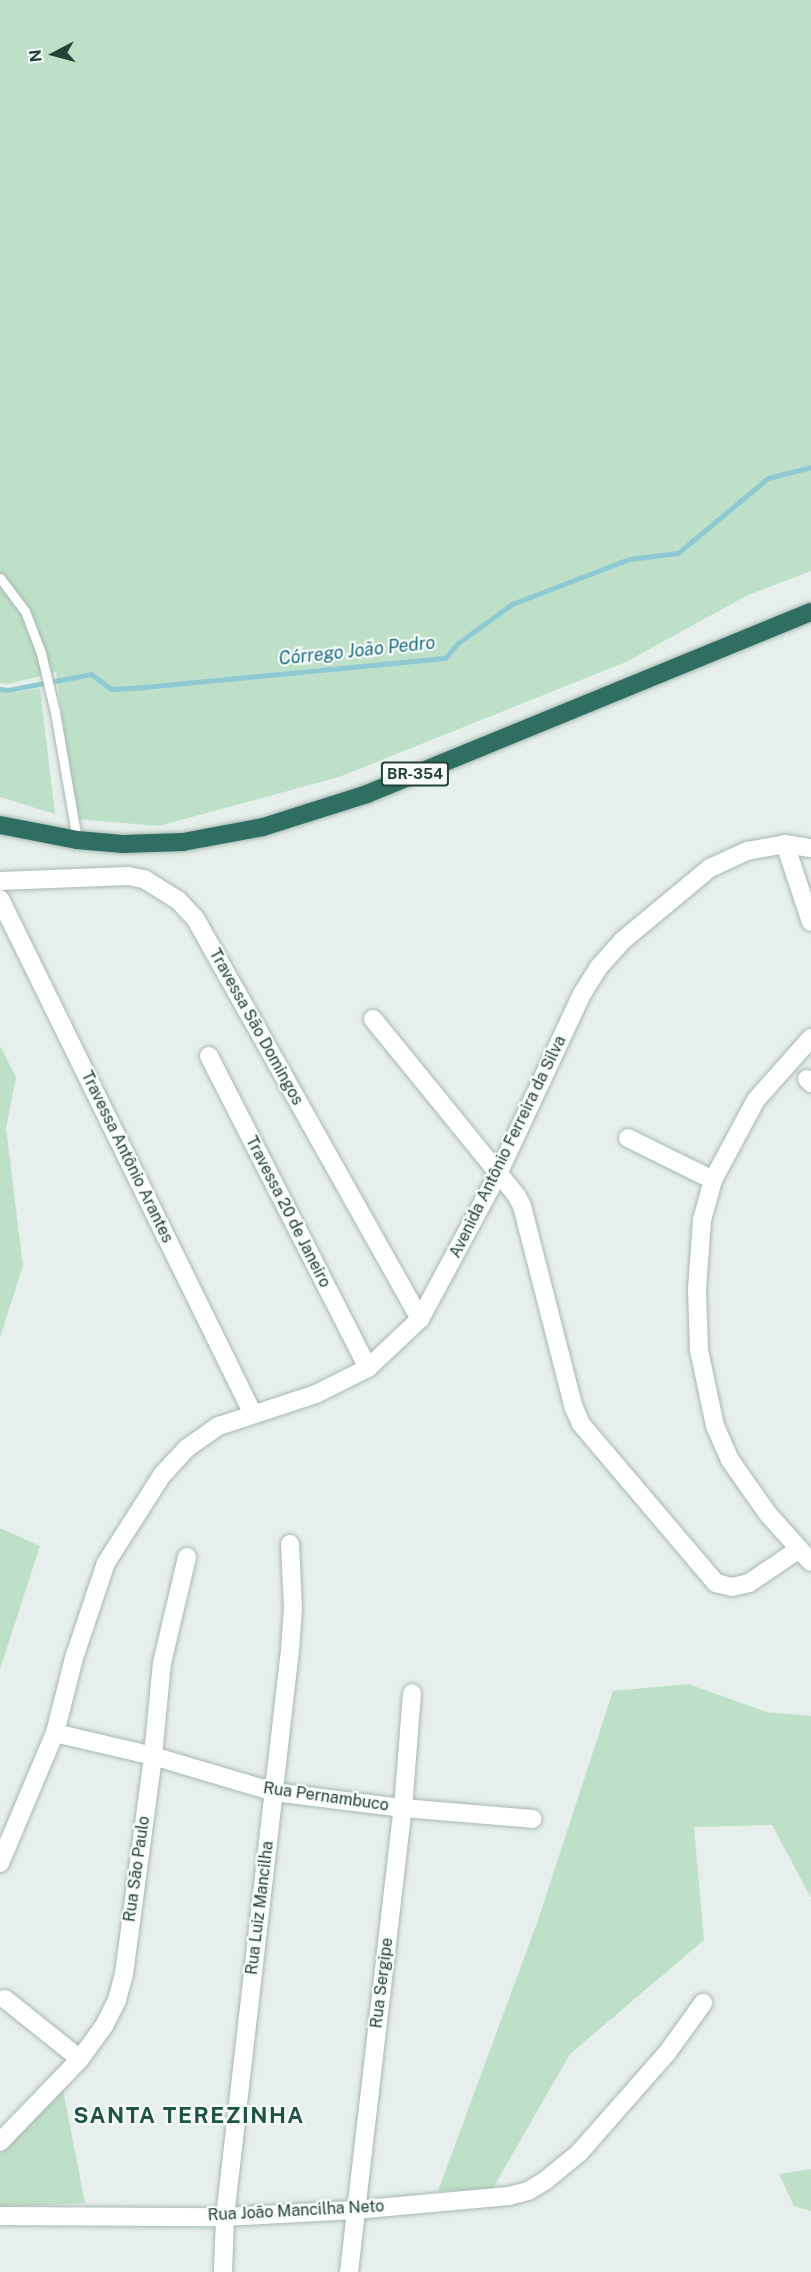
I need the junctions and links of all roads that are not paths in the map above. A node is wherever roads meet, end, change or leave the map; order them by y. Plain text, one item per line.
1 (0, 578) edge
2 (811, 612) edge
3 (0, 825) edge
4 (77, 840) junction
5 (785, 844) junction
6 (811, 848) edge
7 (0, 881) edge
8 (0, 899) edge
9 (811, 922) edge
10 (373, 1020) dead end
11 (811, 1038) edge
12 (208, 1056) dead end
13 (628, 1138) dead end
14 (498, 1174) junction
15 (713, 1180) junction
16 (420, 1319) junction
17 (368, 1368) junction
18 (253, 1414) junction
19 (290, 1544) dead end
20 (805, 1556) edge
21 (187, 1557) dead end
22 (412, 1693) dead end
23 (55, 1733) junction
24 (153, 1756) junction
25 (274, 1791) junction
26 (403, 1808) junction
27 (533, 1819) dead end
28 (0, 1863) edge
29 (5, 1999) dead end
30 (703, 2003) dead end
31 (80, 2059) junction
32 (0, 2142) edge
33 (355, 2210) junction
34 (0, 2216) edge
35 (225, 2217) junction
36 (224, 2272) edge
37 (349, 2272) edge

1 - 4 lane
2 - 4 highway, BR-354
3 - 4 highway, BR-354
5 - 6 street, Avenida Antônio Ferreira da Silva
5 - 9 street
5 - 14 street, Avenida Antônio Ferreira da Silva
7 - 16 street, Travessa São Domingos
8 - 18 street, Travessa Antônio Arantes
10 - 14 street
11 - 15 street
12 - 17 street, Travessa 20 de Janeiro
13 - 15 street
14 - 16 street, Avenida Antônio Ferreira da Silva
14 - 20 street
15 - 20 street
16 - 17 street, Avenida Antônio Ferreira da Silva
17 - 18 street, Avenida Antônio Ferreira da Silva
18 - 23 street, Avenida Antônio Ferreira da Silva
19 - 25 street, Rua Luiz Mancilha
21 - 24 street, Rua São Paulo
22 - 26 street, Rua Sergipe
23 - 24 street, Rua Pernambuco
23 - 28 street, Avenida Antônio Ferreira da Silva
24 - 25 street, Rua Pernambuco
24 - 31 street, Rua São Paulo
25 - 26 street, Rua Pernambuco
25 - 35 street, Rua Luiz Mancilha
26 - 27 street, Rua Pernambuco
26 - 33 street, Rua Sergipe
29 - 31 street
30 - 33 street, Rua João Mancilha Neto
31 - 32 street, Rua São Paulo
33 - 35 street, Rua João Mancilha Neto
33 - 37 street, Rua Sergipe
34 - 35 street, Rua João Mancilha Neto
35 - 36 street, Rua Luiz Mancilha

